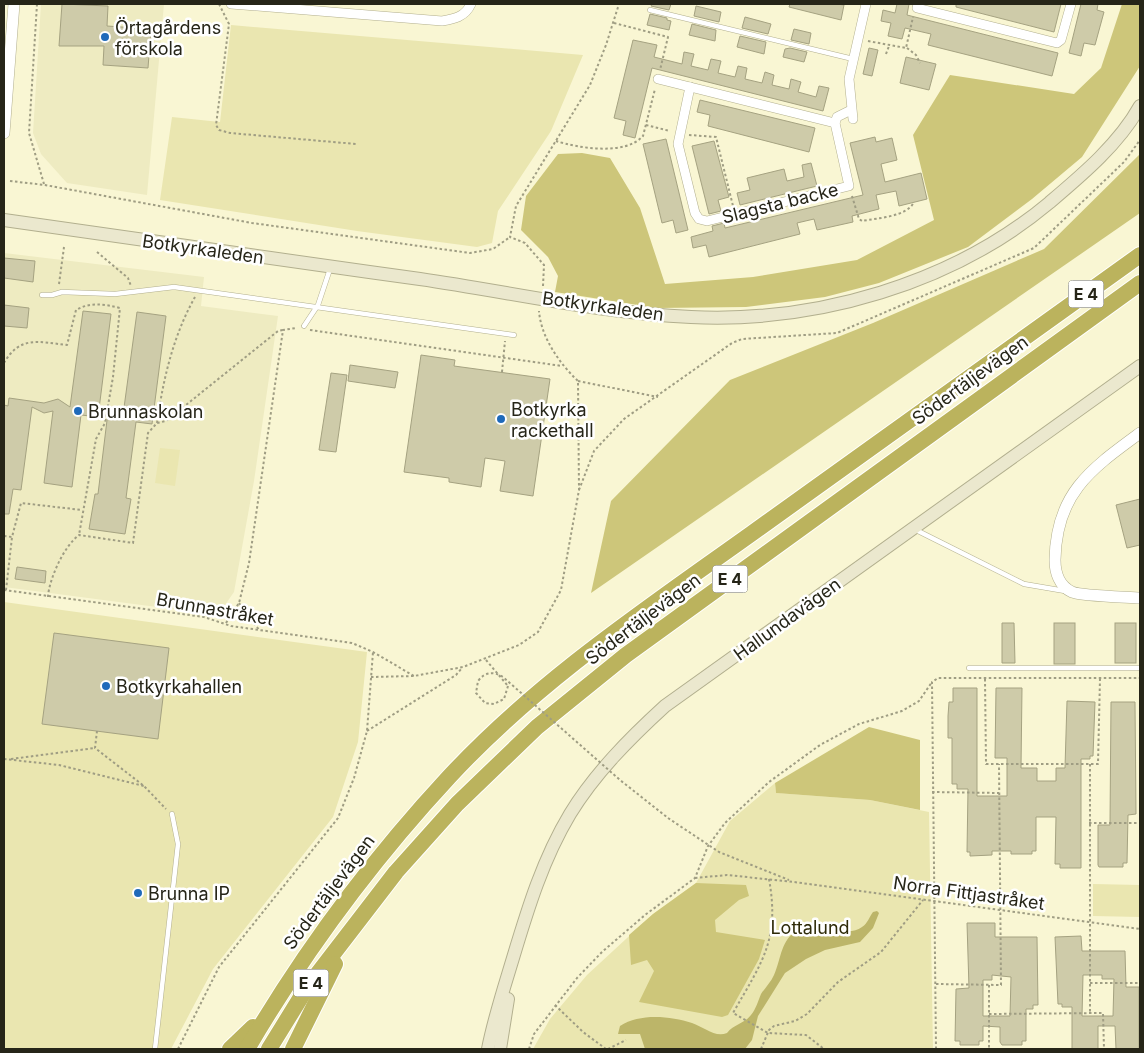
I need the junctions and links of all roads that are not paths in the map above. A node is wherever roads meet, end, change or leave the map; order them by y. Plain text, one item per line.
1 (14, 4) edge
2 (231, 4) edge
3 (471, 4) edge
4 (866, 4) edge
5 (1071, 4) edge
6 (918, 6) edge
7 (650, 10) dead end
8 (8, 16) edge
9 (853, 59) junction
10 (658, 79) road end
11 (690, 87) junction
12 (1140, 106) edge
13 (835, 123) junction
14 (4, 134) edge
15 (4, 220) edge
16 (1140, 255) edge
17 (330, 267) junction
18 (1140, 282) edge
19 (42, 295) dead end
20 (318, 306) junction
21 (304, 326) dead end
22 (514, 335) dead end
23 (1140, 366) edge
24 (1140, 433) edge
25 (913, 529) junction
26 (1072, 592) junction
27 (1140, 598) edge
28 (969, 668) dead end
29 (1140, 668) edge
30 (172, 814) road end
31 (358, 920) junction
32 (517, 944) junction
33 (269, 1011) junction
34 (155, 1049) edge
35 (230, 1049) edge
36 (247, 1049) edge
37 (269, 1049) edge
38 (293, 1049) edge
39 (488, 1049) edge
40 (500, 1049) edge

1 - 8 street
2 - 3 street
4 - 9 street
5 - 6 street
7 - 9 lane
8 - 14 street
9 - 13 street
10 - 11 street
11 - 13 street
11 - 13 street, Slagsta backe
12 - 17 main road, Botkyrkaleden
15 - 17 main road, Botkyrkaleden
16 - 33 highway, Södertäljevägen / E 4
17 - 20 lane
18 - 31 highway, Södertäljevägen / E 4
19 - 20 lane
20 - 21 lane
20 - 22 lane
23 - 25 main road, Hallundavägen
24 - 26 street
25 - 26 lane
25 - 32 main road, Hallundavägen
26 - 27 street
28 - 29 lane
30 - 34 lane
31 - 37 highway, Södertäljevägen / E 4
31 - 38 highway
32 - 39 main road, Hallundavägen
32 - 40 main road, Hallundavägen
33 - 35 highway
33 - 36 highway, E 4

